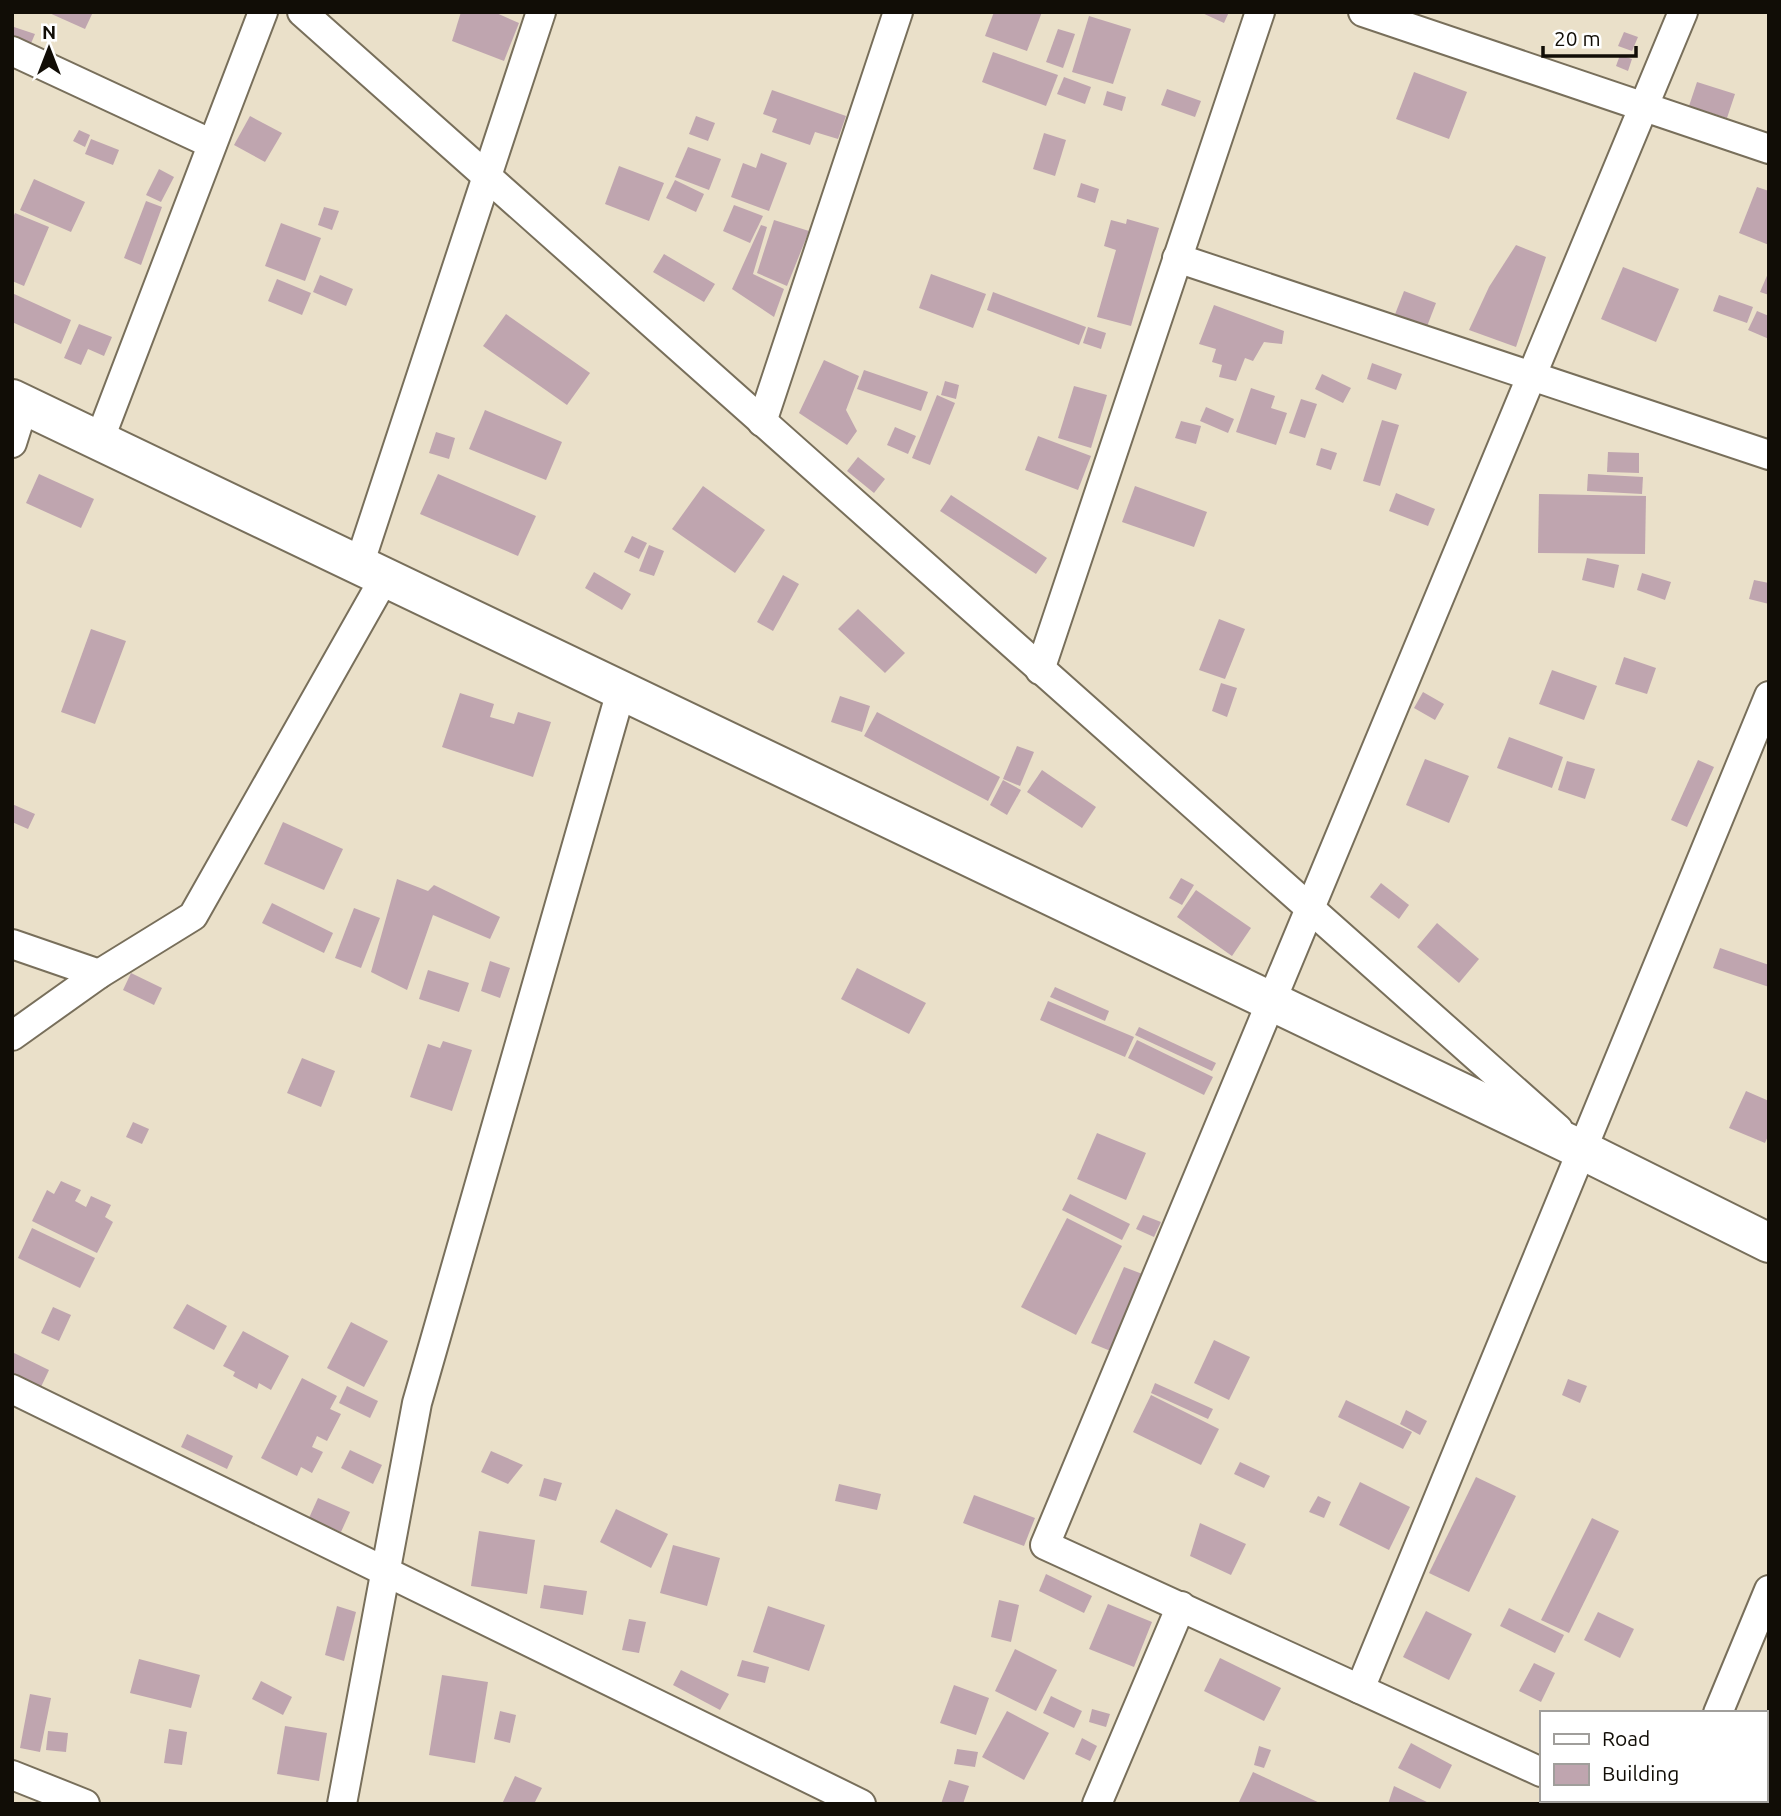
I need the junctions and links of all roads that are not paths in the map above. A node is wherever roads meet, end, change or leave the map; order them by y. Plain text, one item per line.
1 (262, 12) edge
2 (302, 12) edge
3 (541, 12) edge
4 (898, 12) edge
5 (1260, 12) edge
6 (1363, 12) edge
7 (1683, 12) edge
8 (12, 51) edge
9 (1644, 107) junction
10 (212, 144) junction
11 (1769, 149) edge
12 (487, 177) junction
13 (1177, 258) junction
14 (1532, 376) junction
15 (18, 402) edge
16 (762, 422) junction
17 (99, 441) junction
18 (12, 443) edge
19 (1769, 455) edge
20 (372, 571) junction
21 (1040, 670) junction
22 (621, 691) junction
23 (1769, 696) edge
24 (1310, 910) junction
25 (12, 944) edge
26 (100, 974) junction
27 (1271, 1002) junction
28 (12, 1036) edge
29 (1582, 1150) junction
30 (1769, 1243) edge
31 (12, 1389) edge
32 (385, 1571) junction
33 (1769, 1590) edge
34 (1181, 1606) junction
35 (1360, 1689) junction
36 (1719, 1711) edge
37 (1540, 1772) edge
38 (12, 1775) edge
39 (85, 1804) edge
40 (342, 1804) edge
41 (861, 1804) edge
42 (1097, 1804) edge

1 - 10 street
2 - 12 street
3 - 12 street
4 - 16 street
5 - 13 street
6 - 9 street
7 - 9 street
8 - 10 street
9 - 11 street
9 - 14 street
10 - 17 street
12 - 16 street
12 - 20 street
13 - 14 street
13 - 21 street
14 - 19 street
14 - 24 street
15 - 17 main road
15 - 18 street
16 - 21 street
17 - 20 main road
20 - 22 main road
20 - 26 street
21 - 24 street
22 - 27 main road
22 - 32 street
23 - 29 street
24 - 27 street
24 - 29 street
25 - 26 street
26 - 28 street
27 - 29 main road
27 - 34 street
29 - 30 main road
29 - 35 street
31 - 32 street
32 - 40 street
32 - 41 street
33 - 36 street
34 - 35 street
34 - 42 street
35 - 37 street
38 - 39 street

